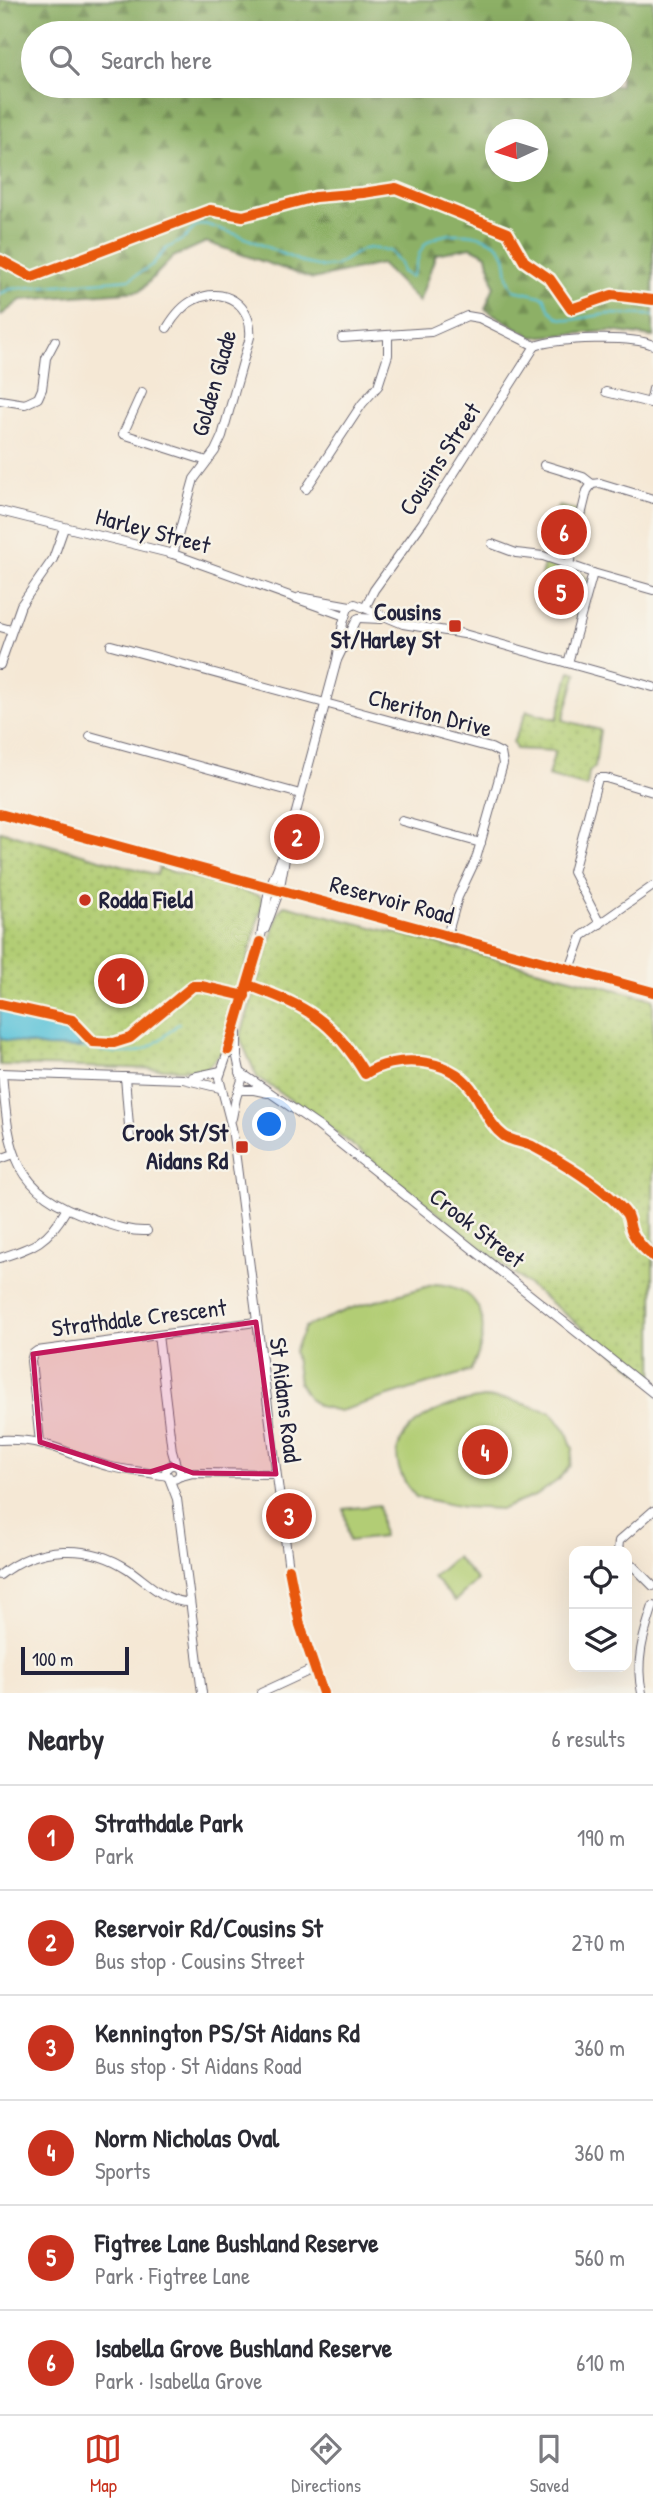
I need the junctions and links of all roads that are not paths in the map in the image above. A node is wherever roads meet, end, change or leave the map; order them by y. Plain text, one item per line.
1 (167, 328) dead end
2 (388, 335) junction
3 (342, 338) dead end
4 (55, 341) dead end
5 (653, 345) edge
6 (535, 346) junction
7 (653, 389) edge
8 (606, 392) dead end
9 (142, 393) dead end
10 (0, 400) edge
11 (651, 403) edge
12 (207, 461) junction
13 (544, 465) dead end
14 (592, 484) junction
15 (306, 489) dead end
16 (653, 499) edge
17 (0, 511) edge
18 (64, 528) junction
19 (492, 544) dead end
20 (173, 554) junction
21 (569, 564) junction
22 (593, 573) junction
23 (374, 590) junction
24 (653, 590) edge
25 (293, 596) junction
26 (351, 605) junction
27 (365, 609) junction
28 (345, 616) junction
29 (358, 619) junction
30 (387, 620) junction
31 (0, 627) edge
32 (11, 630) junction
33 (111, 645) dead end
34 (337, 660) junction
35 (568, 663) junction
36 (0, 665) edge
37 (653, 687) edge
38 (325, 704) junction
39 (90, 736) dead end
40 (653, 792) edge
41 (300, 794) junction
42 (0, 814) edge
43 (402, 821) dead end
44 (481, 843) junction
45 (653, 886) edge
46 (274, 891) junction
47 (600, 924) junction
48 (447, 936) junction
49 (570, 969) junction
50 (653, 992) edge
51 (239, 1020) junction
52 (221, 1071) junction
53 (240, 1071) junction
54 (1, 1073) edge
55 (125, 1077) junction
56 (183, 1079) junction
57 (220, 1088) junction
58 (238, 1090) junction
59 (275, 1095) junction
60 (232, 1128) junction
61 (130, 1138) dead end
62 (14, 1154) junction
63 (0, 1159) edge
64 (66, 1210) junction
65 (146, 1231) dead end
66 (0, 1258) edge
67 (256, 1322) junction
68 (158, 1335) junction
69 (653, 1393) edge
70 (0, 1440) edge
71 (40, 1442) junction
72 (173, 1472) junction
73 (276, 1474) junction
74 (653, 1511) edge
75 (615, 1546) edge
76 (632, 1565) edge
77 (0, 1575) edge
78 (653, 1586) edge
79 (190, 1602) junction
80 (653, 1606) edge
81 (649, 1630) edge
82 (316, 1671) junction
83 (202, 1693) edge
84 (261, 1693) edge
85 (321, 1693) edge
86 (642, 1693) edge

1 - 12 street, Golden Glade
2 - 3 street
2 - 6 street
2 - 15 street
4 - 10 street
5 - 6 street
6 - 23 street, Cousins Street
7 - 11 street
8 - 11 street
9 - 12 street
12 - 20 street, Golden Glade
13 - 14 street
14 - 16 street
14 - 21 street
17 - 18 street, Harley Street
18 - 20 street, Harley Street
18 - 32 street
19 - 21 street
20 - 25 street, Harley Street
21 - 22 street
22 - 24 street
22 - 35 street
23 - 26 street, Cousins Street
23 - 27 street, Cousins Street
25 - 26 street, Harley Street
25 - 28 street, Harley Street
26 - 27 street, Harley Street
26 - 28 street
27 - 29 street, Cousins Street
27 - 30 street
28 - 29 street, Harley Street
28 - 34 street
29 - 30 street
29 - 34 street
30 - 35 street
31 - 32 street
32 - 36 street
33 - 38 street
34 - 38 street
35 - 37 street
38 - 41 street
38 - 44 street, Cheriton Drive
39 - 41 street
40 - 47 street
41 - 46 street
42 - 46 main road, Reservoir Road
43 - 44 street
44 - 48 street, Cheriton Drive
45 - 47 street
46 - 48 main road, Reservoir Road
46 - 51 street
47 - 49 street
48 - 49 main road, Reservoir Road
49 - 50 main road, Reservoir Road
51 - 52 street
51 - 53 street
52 - 53 street
52 - 56 street
52 - 57 street
53 - 58 street
53 - 59 street, Crook Street
54 - 55 street
54 - 62 street
55 - 56 street
55 - 61 street
56 - 57 street
57 - 58 street
57 - 60 street, St Aidans Road
58 - 59 street, Crook Street
58 - 60 street, St Aidans Road
59 - 69 street, Crook Street
60 - 67 street, St Aidans Road
62 - 63 street
62 - 64 street
64 - 65 street
64 - 66 street
67 - 68 street, Strathdale Crescent
67 - 73 street, St Aidans Road
68 - 71 street, Strathdale Crescent
68 - 72 street
70 - 71 street
71 - 72 street
72 - 73 street
72 - 79 street
73 - 82 street, St Aidans Road
74 - 75 street
76 - 78 street
77 - 79 street
79 - 83 street
80 - 81 street
81 - 86 street
82 - 84 street
82 - 85 street, St Aidans Road

